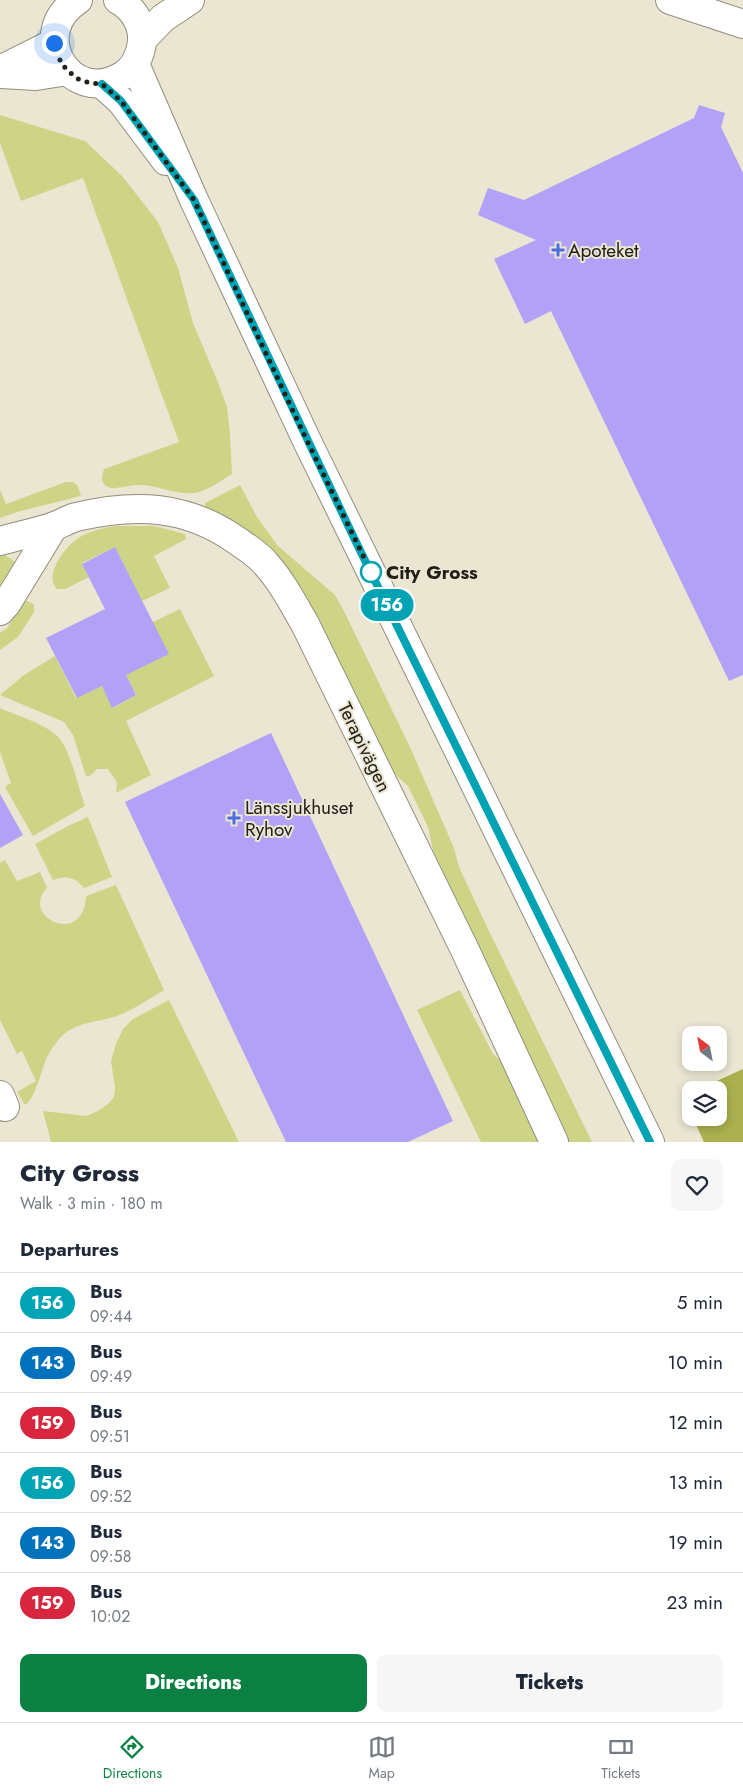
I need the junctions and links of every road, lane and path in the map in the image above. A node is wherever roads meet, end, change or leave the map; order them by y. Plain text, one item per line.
1 (190, 0) edge
2 (670, 0) edge
3 (123, 1) edge
4 (65, 5) edge
5 (743, 24) edge
6 (54, 43) junction
7 (139, 51) junction
8 (0, 70) edge
9 (68, 71) junction
10 (0, 74) edge
11 (102, 84) junction
12 (194, 200) junction
13 (54, 526) junction
14 (0, 541) edge
15 (0, 611) edge
16 (554, 1142) edge
17 (650, 1142) edge

1 - 7 street
2 - 5 street
3 - 7 street
4 - 6 street
6 - 8 street
6 - 9 street
7 - 11 street
7 - 12 street
9 - 10 street
9 - 11 street
11 - 12 street
12 - 17 street
13 - 14 street, Terapivägen
13 - 15 street
13 - 16 street, Terapivägen

